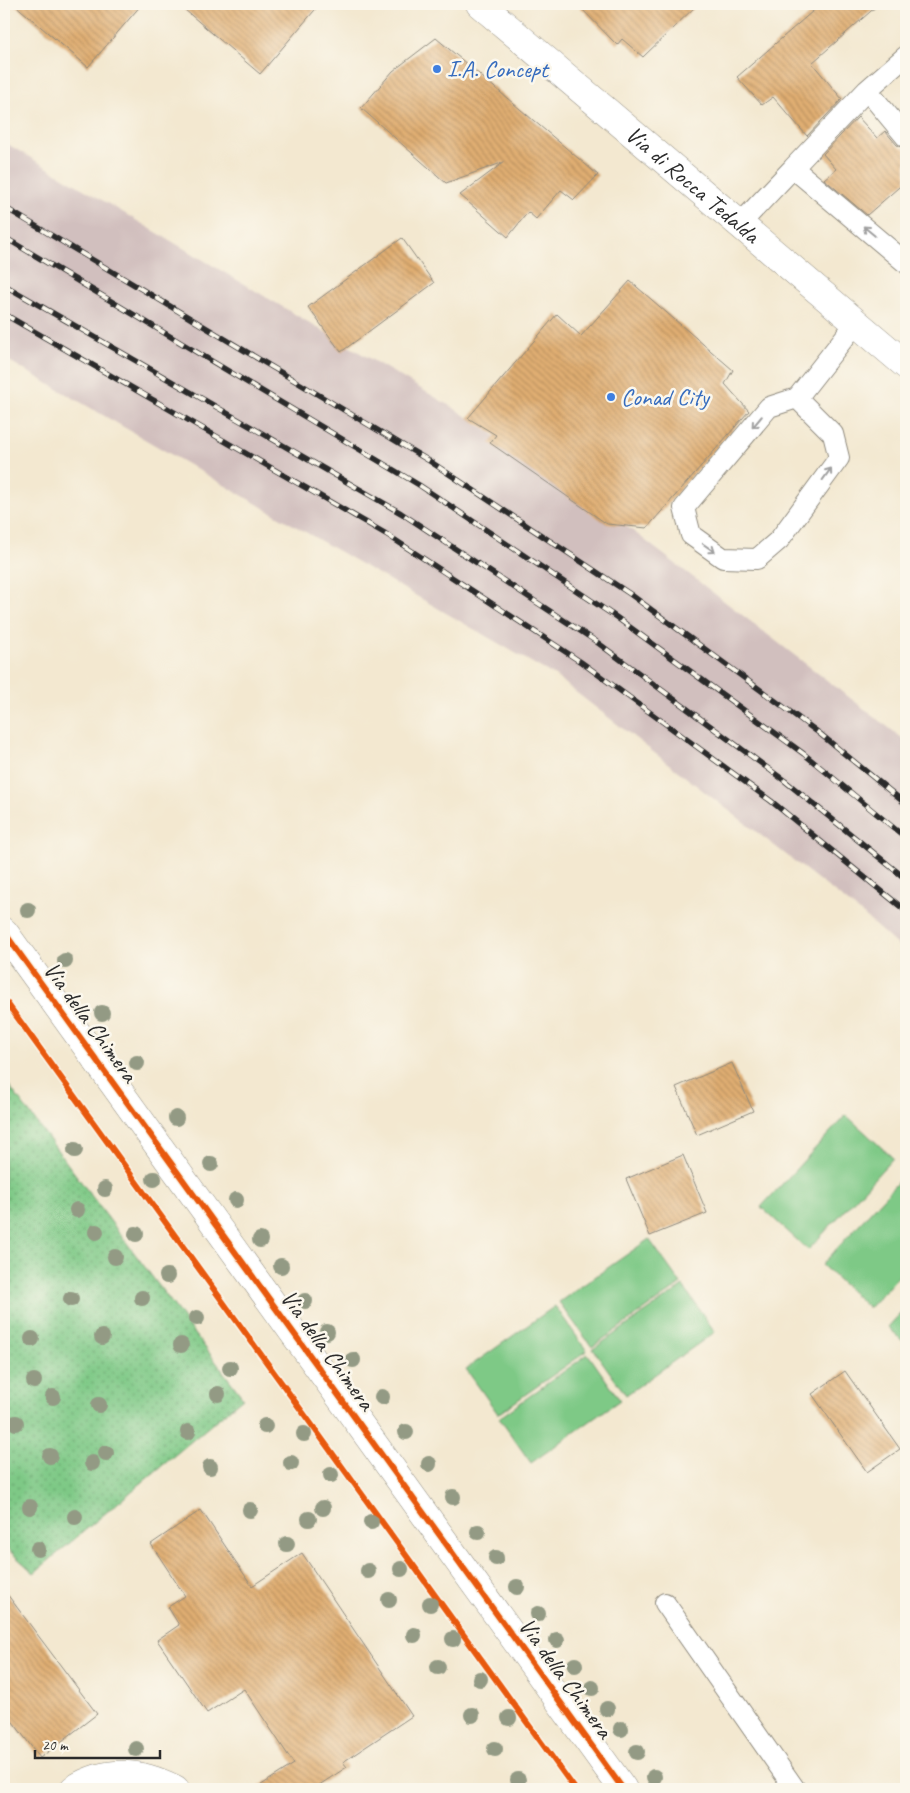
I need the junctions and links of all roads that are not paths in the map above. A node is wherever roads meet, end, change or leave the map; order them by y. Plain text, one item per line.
1 (480, 4) edge
2 (906, 56) edge
3 (867, 90) junction
4 (906, 137) edge
5 (793, 168) junction
6 (740, 224) junction
7 (906, 263) edge
8 (856, 323) junction
9 (906, 365) edge
10 (797, 398) junction
11 (4, 932) edge
12 (666, 1603) dead end
13 (74, 1789) edge
14 (175, 1789) edge
15 (623, 1789) edge
16 (794, 1789) edge

1 - 6 street, Via di Rocca Tedalda
2 - 3 lane
3 - 4 lane
3 - 5 lane
5 - 6 lane
7 -> 5 lane
6 - 8 street, Via di Rocca Tedalda
8 - 9 street, Via di Rocca Tedalda
8 - 10 lane
10 -> 10 lane
11 - 15 street, Via della Chimera
12 - 16 lane
13 - 14 street

